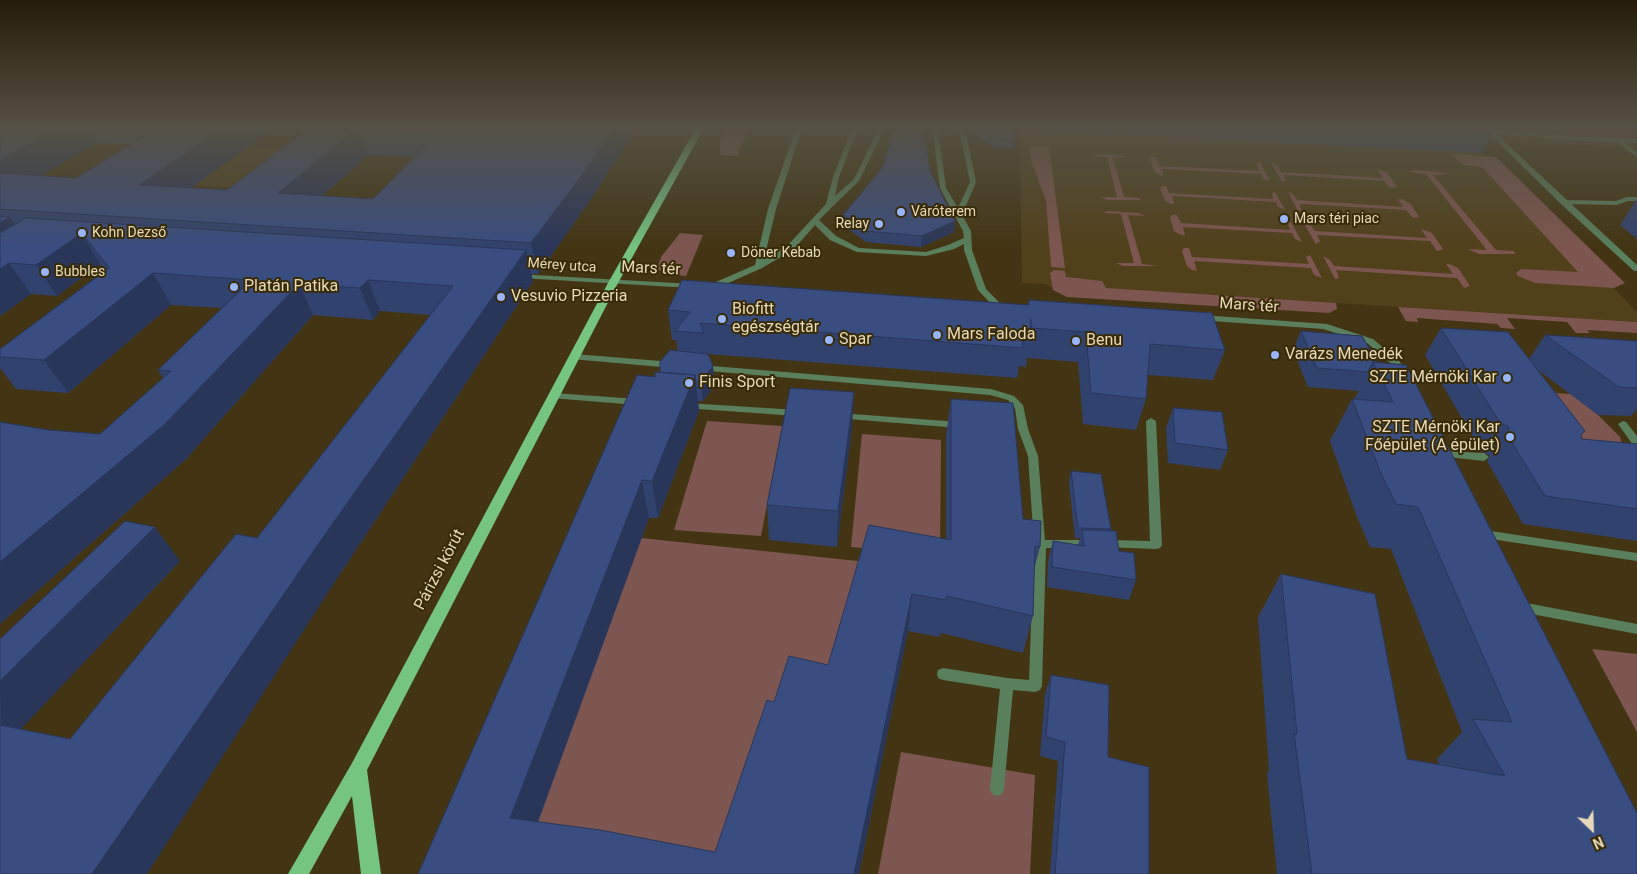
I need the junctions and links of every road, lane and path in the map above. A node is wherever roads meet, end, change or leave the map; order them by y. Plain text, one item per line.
1 (677, 169) edge
2 (785, 169) edge
3 (839, 169) edge
4 (862, 169) edge
5 (940, 169) edge
6 (970, 169) edge
7 (1529, 169) edge
8 (1637, 199) edge
9 (1564, 202) junction
10 (829, 204) junction
11 (958, 216) junction
12 (815, 220) junction
13 (967, 239) junction
14 (759, 266) junction
15 (1637, 268) edge
16 (511, 275) edge
17 (612, 283) junction
18 (712, 287) junction
19 (732, 288) edge
20 (986, 303) edge
21 (1192, 317) edge
22 (574, 357) junction
23 (1410, 388) edge
24 (554, 396) junction
25 (647, 403) edge
26 (677, 405) edge
27 (805, 414) edge
28 (825, 415) edge
29 (1150, 421) dead end
30 (1623, 424) dead end
31 (973, 426) edge
32 (1637, 443) edge
33 (1444, 454) edge
34 (1484, 457) dead end
35 (1040, 544) junction
36 (1492, 548) edge
37 (1637, 557) edge
38 (1530, 625) edge
39 (1637, 629) edge
40 (943, 674) dead end
41 (1007, 684) junction
42 (358, 769) junction
43 (997, 789) dead end
44 (298, 874) edge
45 (371, 874) edge

1 - 17 main road, Mars tér
2 - 14 street
3 - 10 street
4 - 10 street
5 - 11 street
6 - 11 street
7 - 9 street
8 - 9 street
9 - 15 street
10 - 12 street
11 - 13 street
12 - 13 street
12 - 14 street
13 - 20 street
14 - 18 street
16 - 17 street, Mérey utca
17 - 18 street, Mars tér
17 - 22 main road, Párizsi körút
18 - 19 street, Mars tér
21 - 23 street, Mars tér
22 - 24 main road, Párizsi körút
22 - 35 street
24 - 25 street
24 - 42 main road, Párizsi körút
26 - 27 street
28 - 31 street
29 - 35 street
30 - 32 street
33 - 34 street
35 - 41 street
36 - 37 street
38 - 39 street
40 - 41 street
41 - 43 street
42 - 44 main road, Párizsi körút
42 - 45 main road

